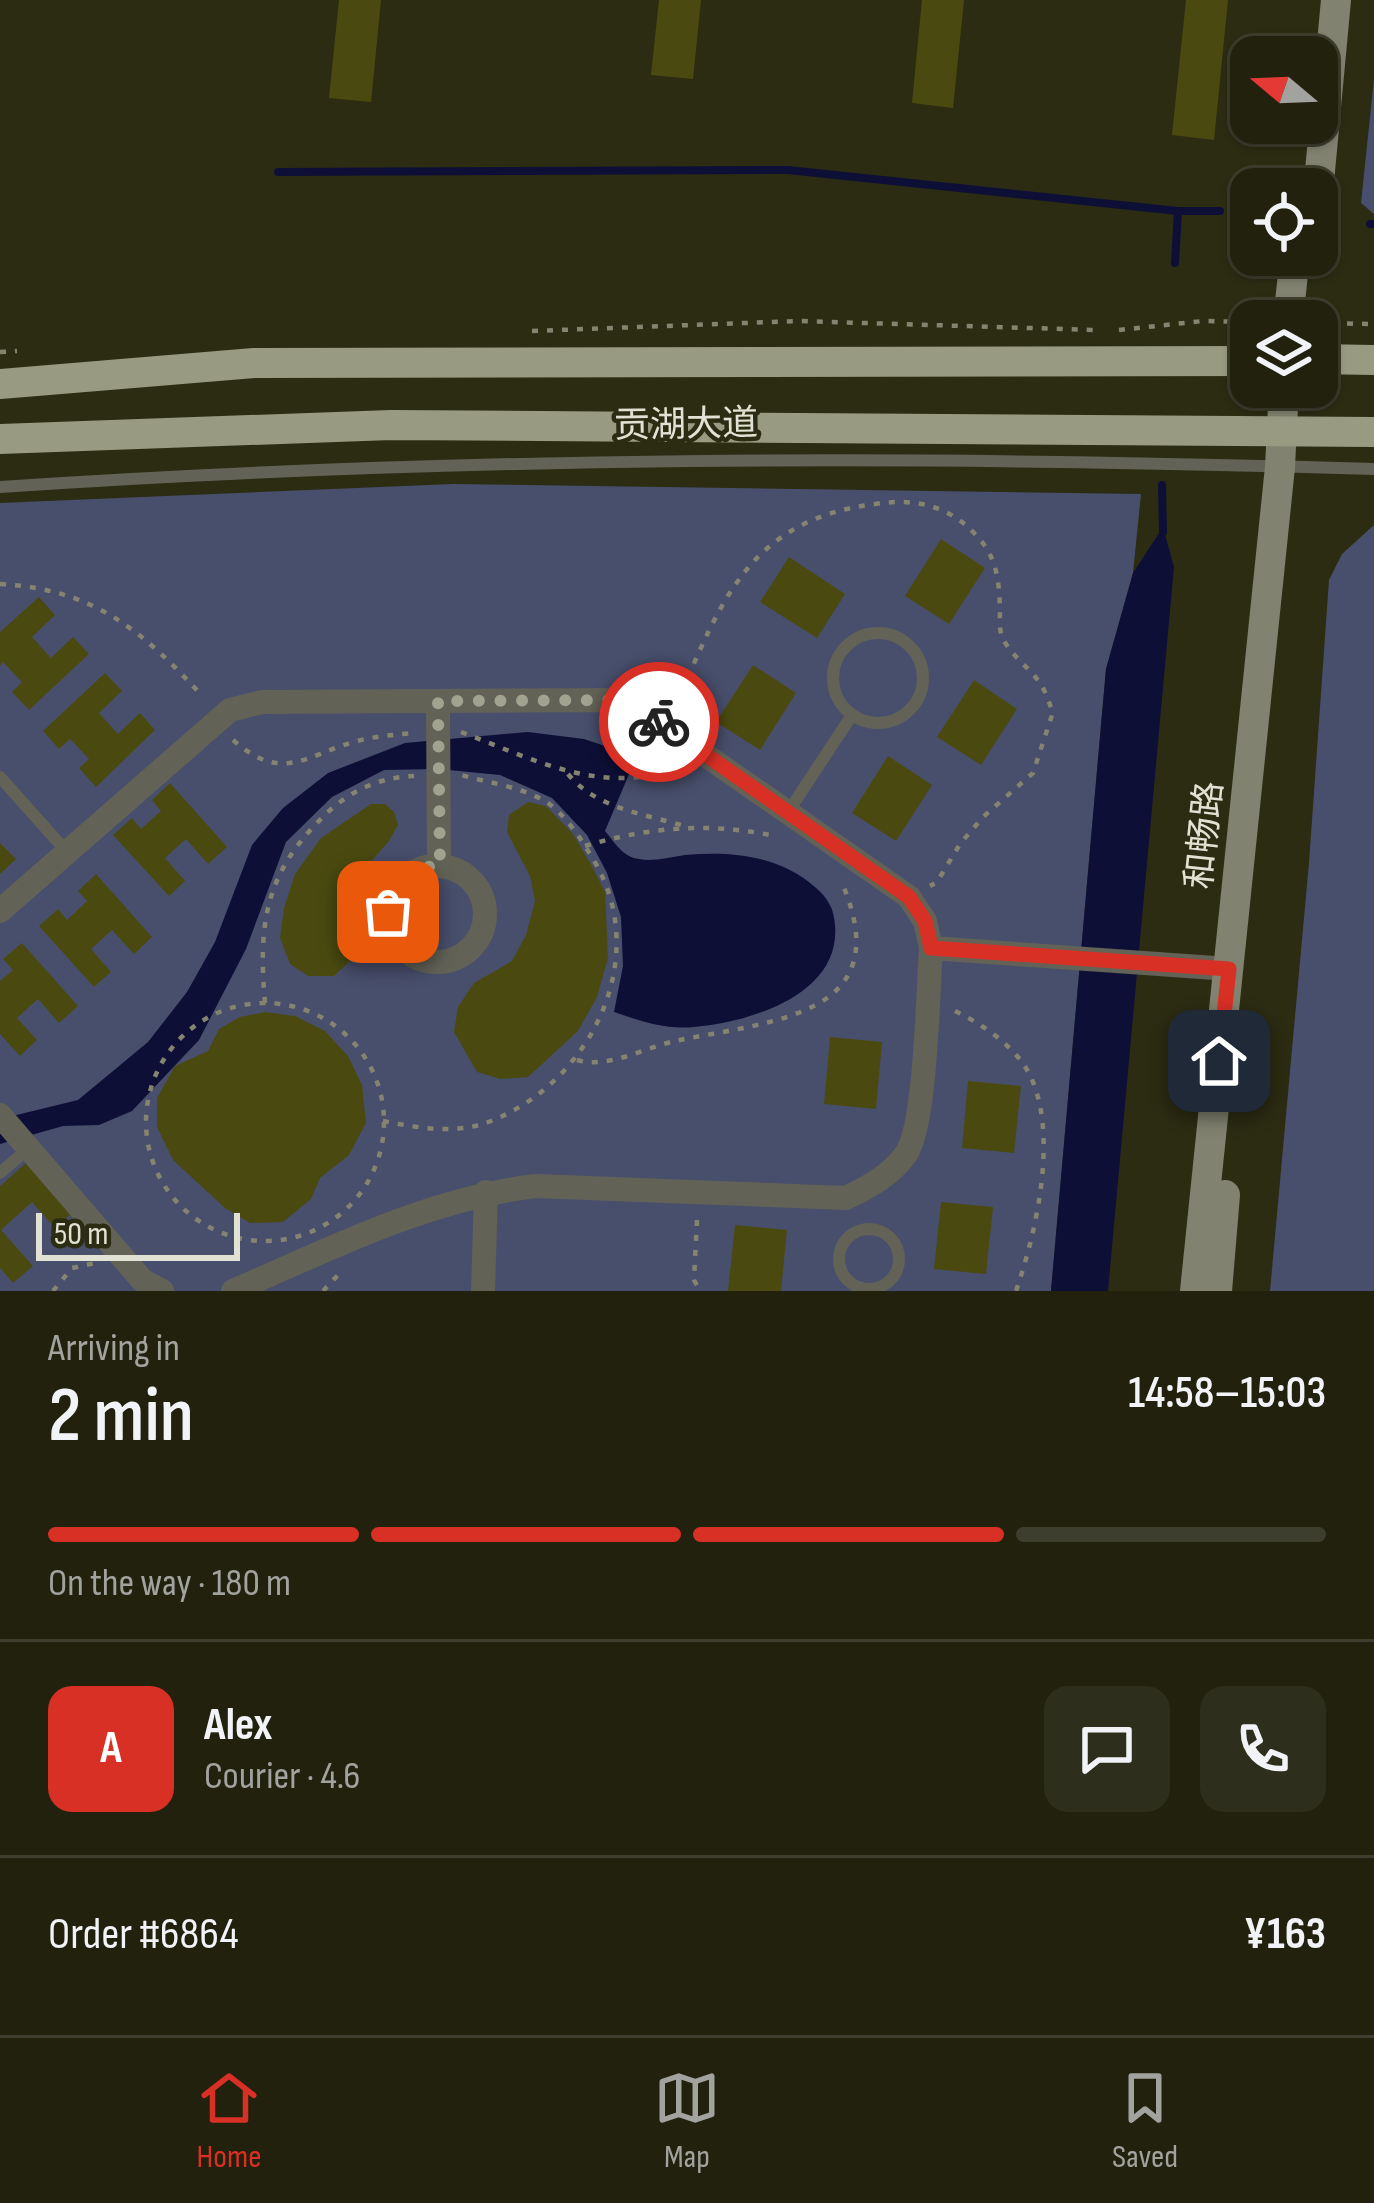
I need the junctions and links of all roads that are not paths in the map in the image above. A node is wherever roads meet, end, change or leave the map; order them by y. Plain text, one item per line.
1 (1320, 0) edge
2 (1336, 0) edge
3 (1316, 36) edge
4 (1320, 168) edge
5 (1338, 359) edge
6 (1374, 360) edge
7 (1230, 361) edge
8 (0, 384) edge
9 (1287, 408) edge
10 (1297, 408) edge
11 (1291, 430) junction
12 (1374, 432) edge
13 (0, 439) edge
14 (1288, 466) junction
15 (1374, 469) edge
16 (0, 487) edge
17 (438, 701) junction
18 (852, 715) junction
19 (0, 777) edge
20 (788, 812) junction
21 (67, 852) junction
22 (440, 865) junction
23 (0, 910) edge
24 (931, 948) junction
25 (1229, 969) junction
26 (0, 1115) edge
27 (28, 1149) junction
28 (0, 1173) edge
29 (485, 1192) junction
30 (846, 1198) junction
31 (858, 1230) junction
32 (162, 1291) edge
33 (233, 1291) edge
34 (483, 1291) edge
35 (1195, 1291) edge
36 (1217, 1291) edge

1 - 3 street
2 - 4 street
5 - 6 main road
7 - 8 main road, 贡湖大道
9 - 11 street, 和畅路
10 - 11 street, 和畅路
11 - 12 main road, 贡湖大道
11 - 13 main road, 贡湖大道
11 - 14 street, 和畅路
14 - 15 lane, 贡湖大道
14 - 16 lane, 贡湖大道
14 - 25 street, 和畅路
14 - 36 street, 和畅路
17 - 20 street
17 - 21 street
17 - 22 street
18 - 18 lane
18 - 20 lane
19 - 21 lane
20 - 24 street
21 - 23 street
22 - 22 street
24 - 25 street
24 - 30 street
25 - 35 street, 和畅路
26 - 27 street
27 - 28 lane
27 - 32 street
29 - 30 street
29 - 33 street
29 - 34 street
30 - 31 lane
31 - 31 lane

